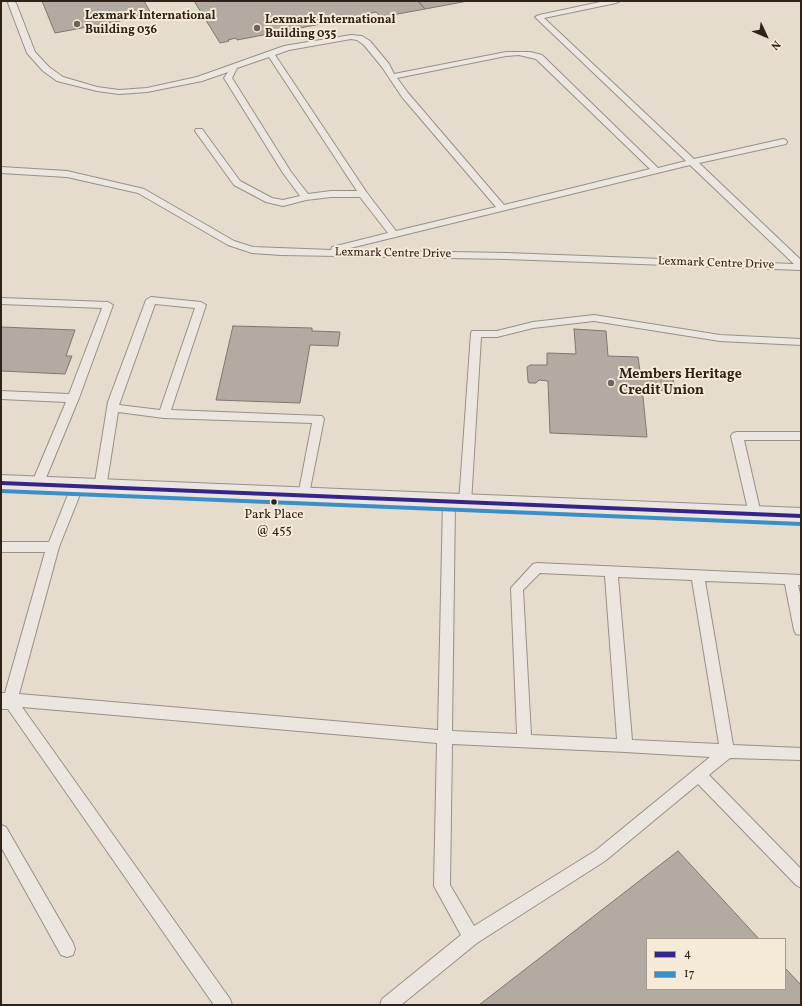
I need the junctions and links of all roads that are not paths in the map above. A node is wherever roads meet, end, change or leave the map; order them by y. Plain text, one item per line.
1 (616, 1) edge
2 (12, 3) dead end
3 (271, 54) junction
4 (234, 67) junction
5 (392, 77) junction
6 (199, 131) dead end
7 (783, 142) dead end
8 (692, 162) junction
9 (1, 170) edge
10 (658, 171) junction
11 (363, 194) junction
12 (306, 197) junction
13 (503, 208) junction
14 (394, 236) junction
15 (318, 252) junction
16 (801, 266) edge
17 (1, 301) edge
18 (801, 342) edge
19 (1, 395) edge
20 (73, 398) junction
21 (113, 408) junction
22 (164, 414) junction
23 (801, 436) edge
24 (1, 484) edge
25 (37, 485) junction
26 (77, 487) junction
27 (100, 488) junction
28 (304, 496) junction
29 (457, 502) junction
30 (755, 514) junction
31 (801, 516) edge
32 (1, 546) edge
33 (53, 547) junction
34 (611, 572) junction
35 (698, 575) junction
36 (796, 580) edge
37 (801, 630) edge
38 (4, 702) edge
39 (445, 737) junction
40 (524, 740) junction
41 (626, 746) junction
42 (727, 751) junction
43 (801, 754) edge
44 (699, 775) junction
45 (1, 832) edge
46 (801, 880) edge
47 (471, 937) junction
48 (67, 949) dead end
49 (224, 1005) edge
50 (388, 1005) edge

1 - 8 lane
2 - 4 lane
3 - 4 lane
3 - 5 lane
3 - 11 lane
4 - 12 lane
5 - 10 lane
5 - 13 lane
6 - 12 lane
7 - 8 lane
8 - 10 lane
8 - 16 lane
9 - 15 lane, Lexmark Centre Drive
10 - 13 lane
11 - 12 lane
11 - 14 lane
13 - 14 lane
14 - 15 lane
15 - 16 lane, Lexmark Centre Drive
17 - 20 lane
18 - 29 lane
19 - 20 lane
20 - 25 lane
21 - 22 lane
21 - 22 lane
21 - 27 lane
22 - 28 lane
23 - 30 lane
24 - 25 street
25 - 26 street
26 - 27 street
26 - 33 lane
27 - 28 street
28 - 29 street
29 - 30 street
29 - 39 lane
30 - 31 street
32 - 33 lane
33 - 38 lane
34 - 35 lane
34 - 40 lane
34 - 41 lane
35 - 36 lane
35 - 42 lane
36 - 37 lane
38 - 39 lane
38 - 49 lane
39 - 40 lane
39 - 47 lane
40 - 41 lane
41 - 42 lane
42 - 43 lane
42 - 44 lane
44 - 46 lane
44 - 47 lane
45 - 48 lane
47 - 50 lane

